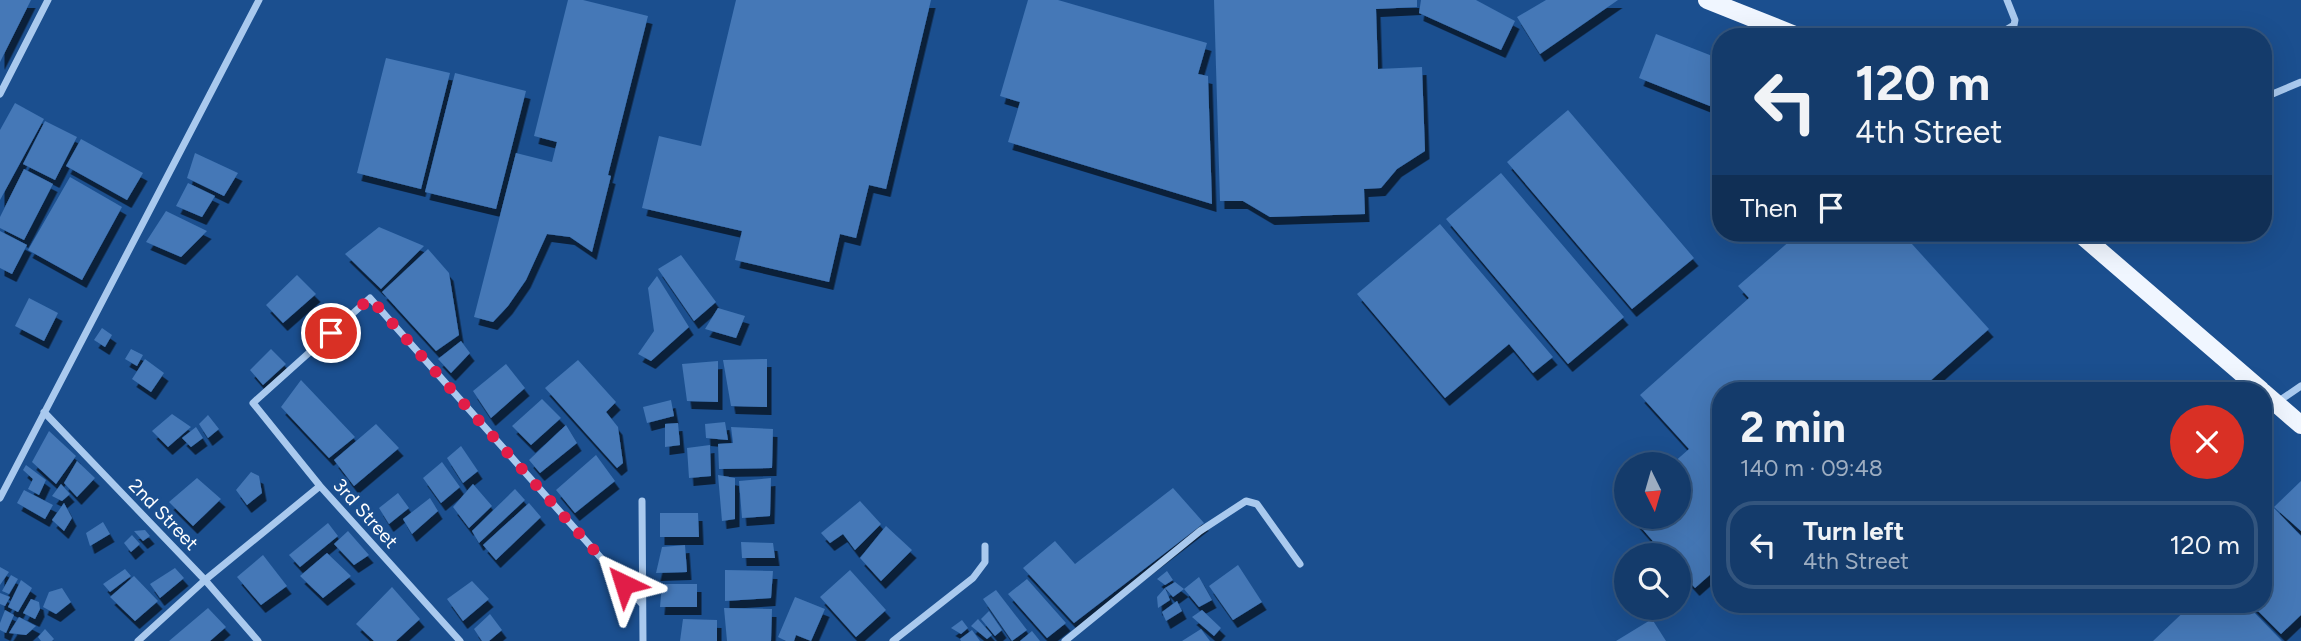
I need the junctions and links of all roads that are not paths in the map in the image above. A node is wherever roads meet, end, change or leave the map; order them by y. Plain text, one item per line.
1 (48, 0) edge
2 (259, 0) edge
3 (1707, 0) edge
4 (2007, 0) edge
5 (1777, 28) edge
6 (2009, 28) edge
7 (2301, 82) edge
8 (0, 94) edge
9 (2272, 94) edge
10 (2089, 242) edge
11 (2251, 382) edge
12 (2301, 386) edge
13 (2272, 393) edge
14 (2272, 400) edge
15 (44, 412) junction
16 (2301, 425) edge
17 (320, 485) junction
18 (0, 498) edge
19 (642, 500) dead end
20 (985, 545) dead end
21 (1300, 564) dead end
22 (205, 580) junction
23 (642, 604) junction
24 (138, 641) edge
25 (258, 641) edge
26 (460, 641) edge
27 (643, 641) edge
28 (893, 641) edge
29 (1065, 641) edge

1 - 8 street
2 - 15 street
3 - 5 main road
4 - 6 street
7 - 9 street
10 - 11 main road
12 - 13 street
14 - 16 main road
15 - 18 street
15 - 22 street, 2nd Street
17 - 22 street
17 - 23 street, 3rd Street
17 - 26 street, 3rd Street
19 - 23 street
20 - 28 street
21 - 29 street
22 - 24 street
22 - 25 street, 2nd Street
23 - 27 street

